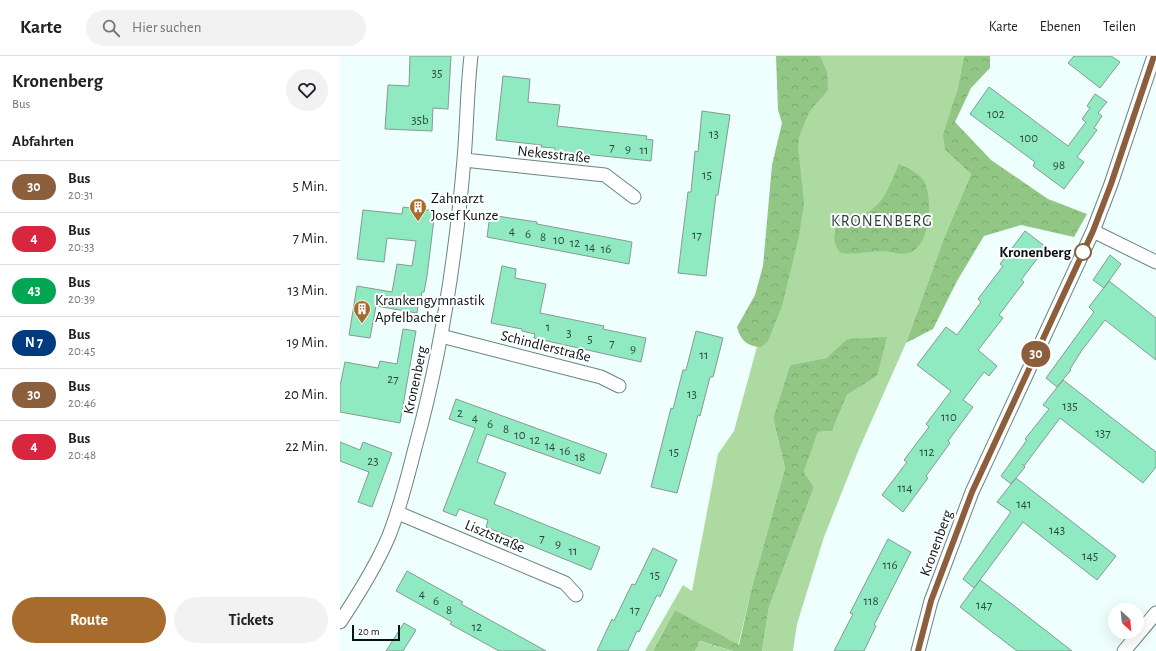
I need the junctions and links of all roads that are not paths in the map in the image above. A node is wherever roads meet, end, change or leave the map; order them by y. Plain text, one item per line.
1 (471, 56) edge
2 (1154, 56) edge
3 (464, 160) junction
4 (634, 198) dead end
5 (1093, 231) junction
6 (1156, 262) edge
7 (441, 336) junction
8 (619, 386) dead end
9 (398, 513) junction
10 (576, 595) dead end
11 (1156, 613) edge
12 (340, 622) edge
13 (918, 651) edge
14 (1124, 651) edge

1 - 3 street, Kronenberg
2 - 5 street, Kronenberg
3 - 4 street, Nekesstraße
3 - 7 street, Kronenberg
5 - 6 street
5 - 13 street, Kronenberg
7 - 8 street, Schindlerstraße
7 - 9 street, Kronenberg
9 - 10 street, Lisztstraße
9 - 12 street, Kronenberg
11 - 14 street

